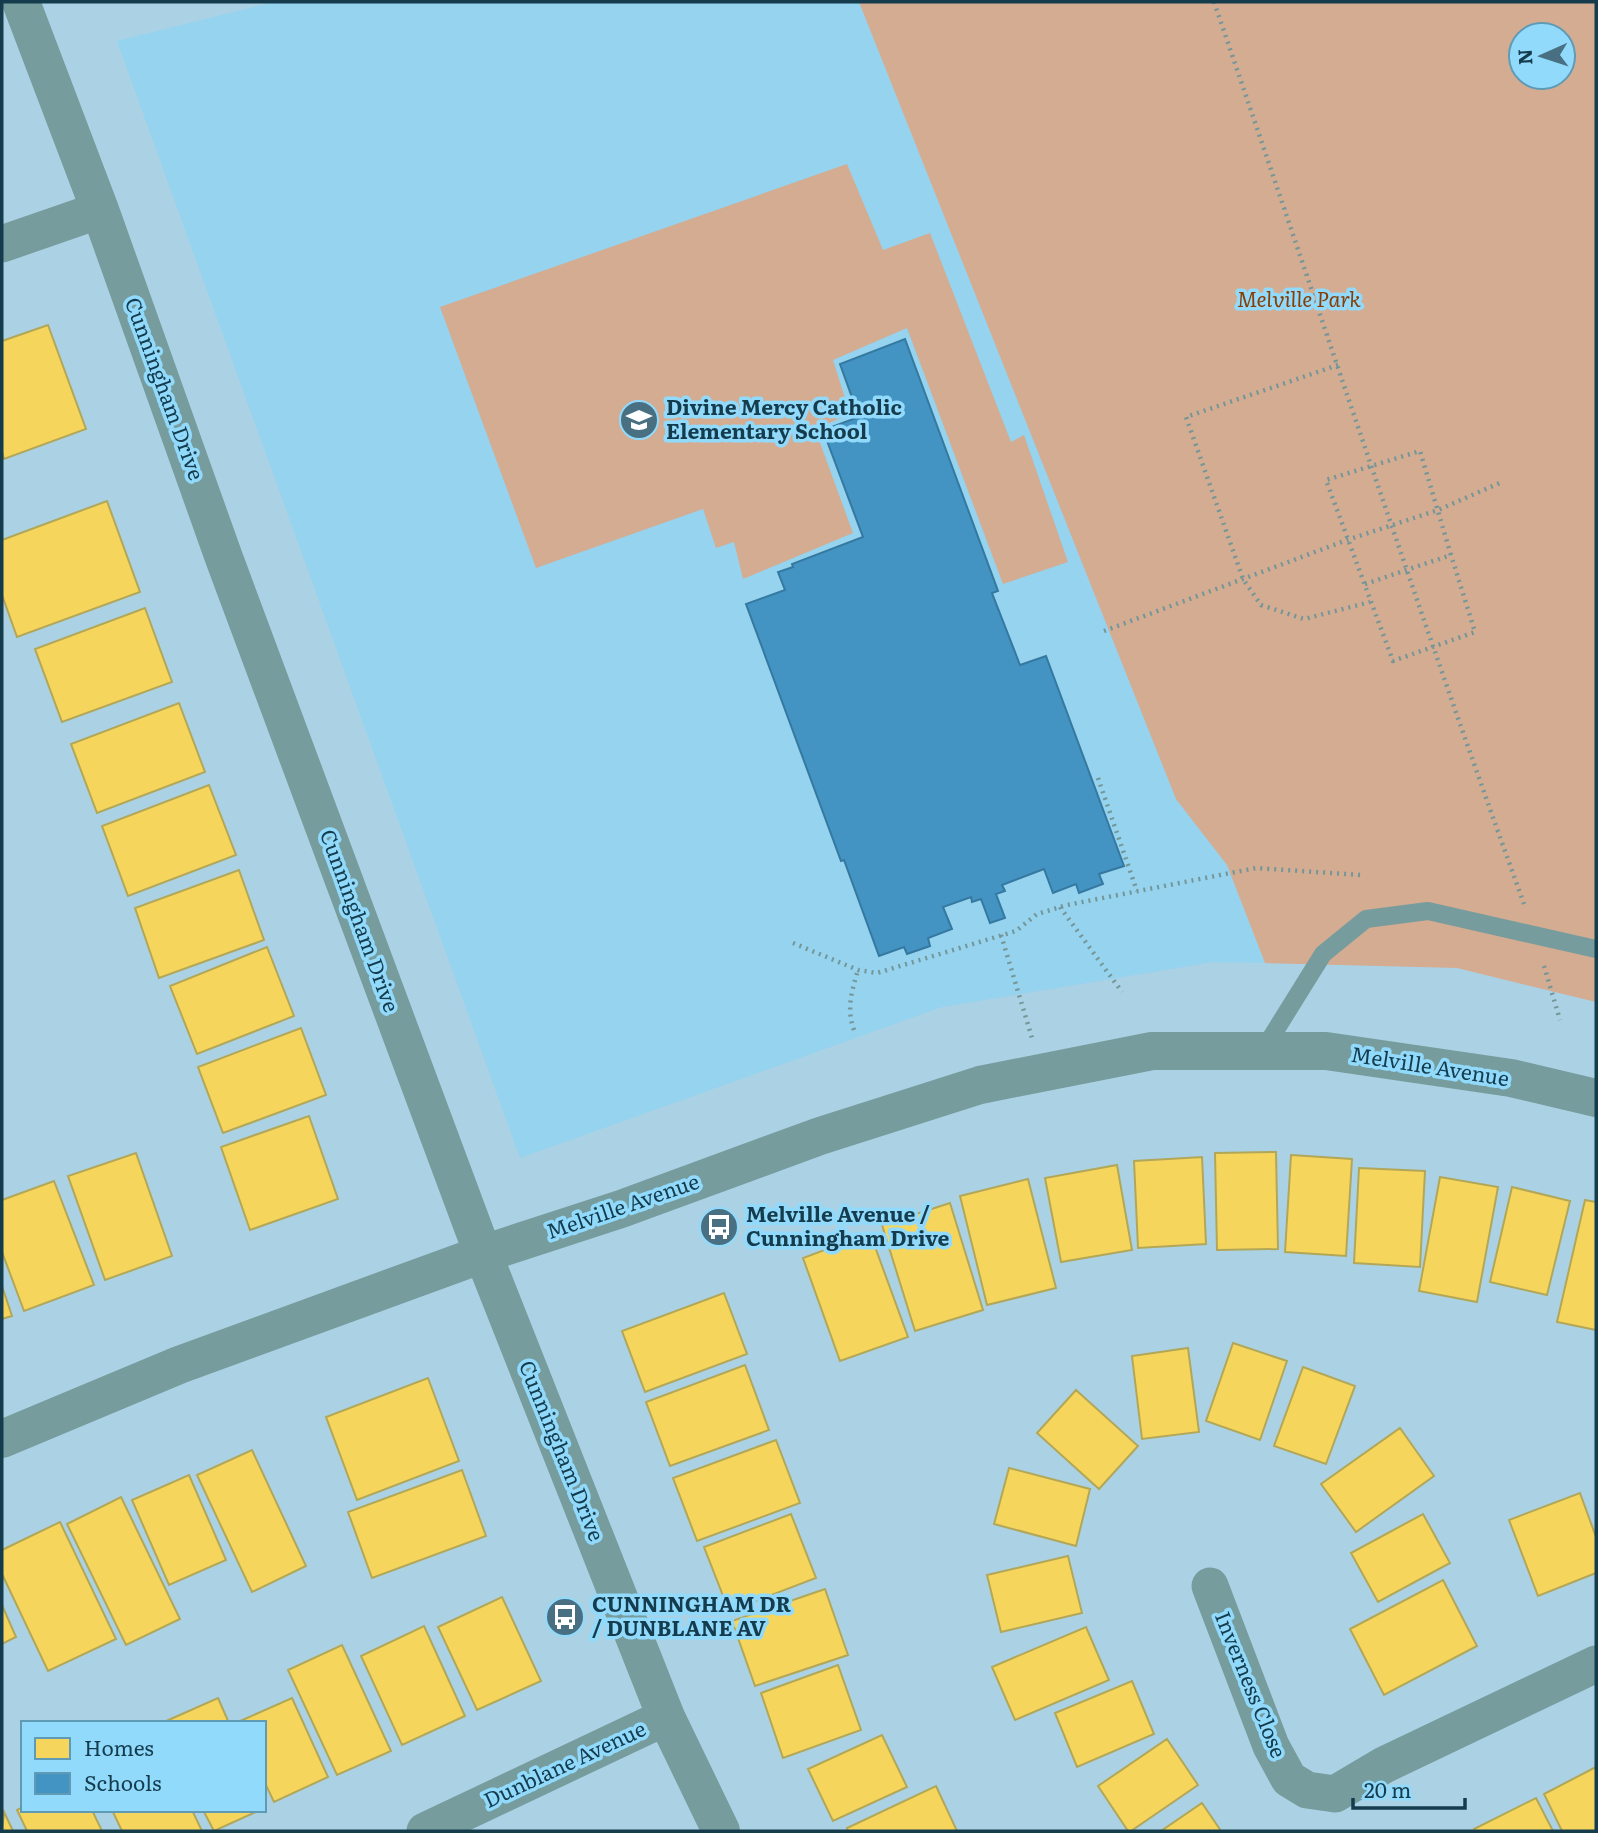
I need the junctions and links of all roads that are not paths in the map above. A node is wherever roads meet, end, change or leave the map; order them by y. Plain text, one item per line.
1 (21, 2) edge
2 (100, 210) junction
3 (2, 244) edge
4 (1596, 949) edge
5 (1262, 1052) junction
6 (1596, 1098) edge
7 (483, 1254) junction
8 (2, 1439) edge
9 (1210, 1586) dead end
10 (1596, 1664) edge
11 (666, 1717) junction
12 (425, 1831) edge
13 (720, 1831) edge

1 - 2 street, Cunningham Drive
2 - 3 street
2 - 7 street, Cunningham Drive
4 - 5 lane
5 - 6 street, Melville Avenue
5 - 7 street, Melville Avenue
7 - 8 street, Melville Avenue
7 - 11 street, Cunningham Drive
9 - 10 street, Inverness Close
11 - 12 street, Dunblane Avenue
11 - 13 street, Cunningham Drive

